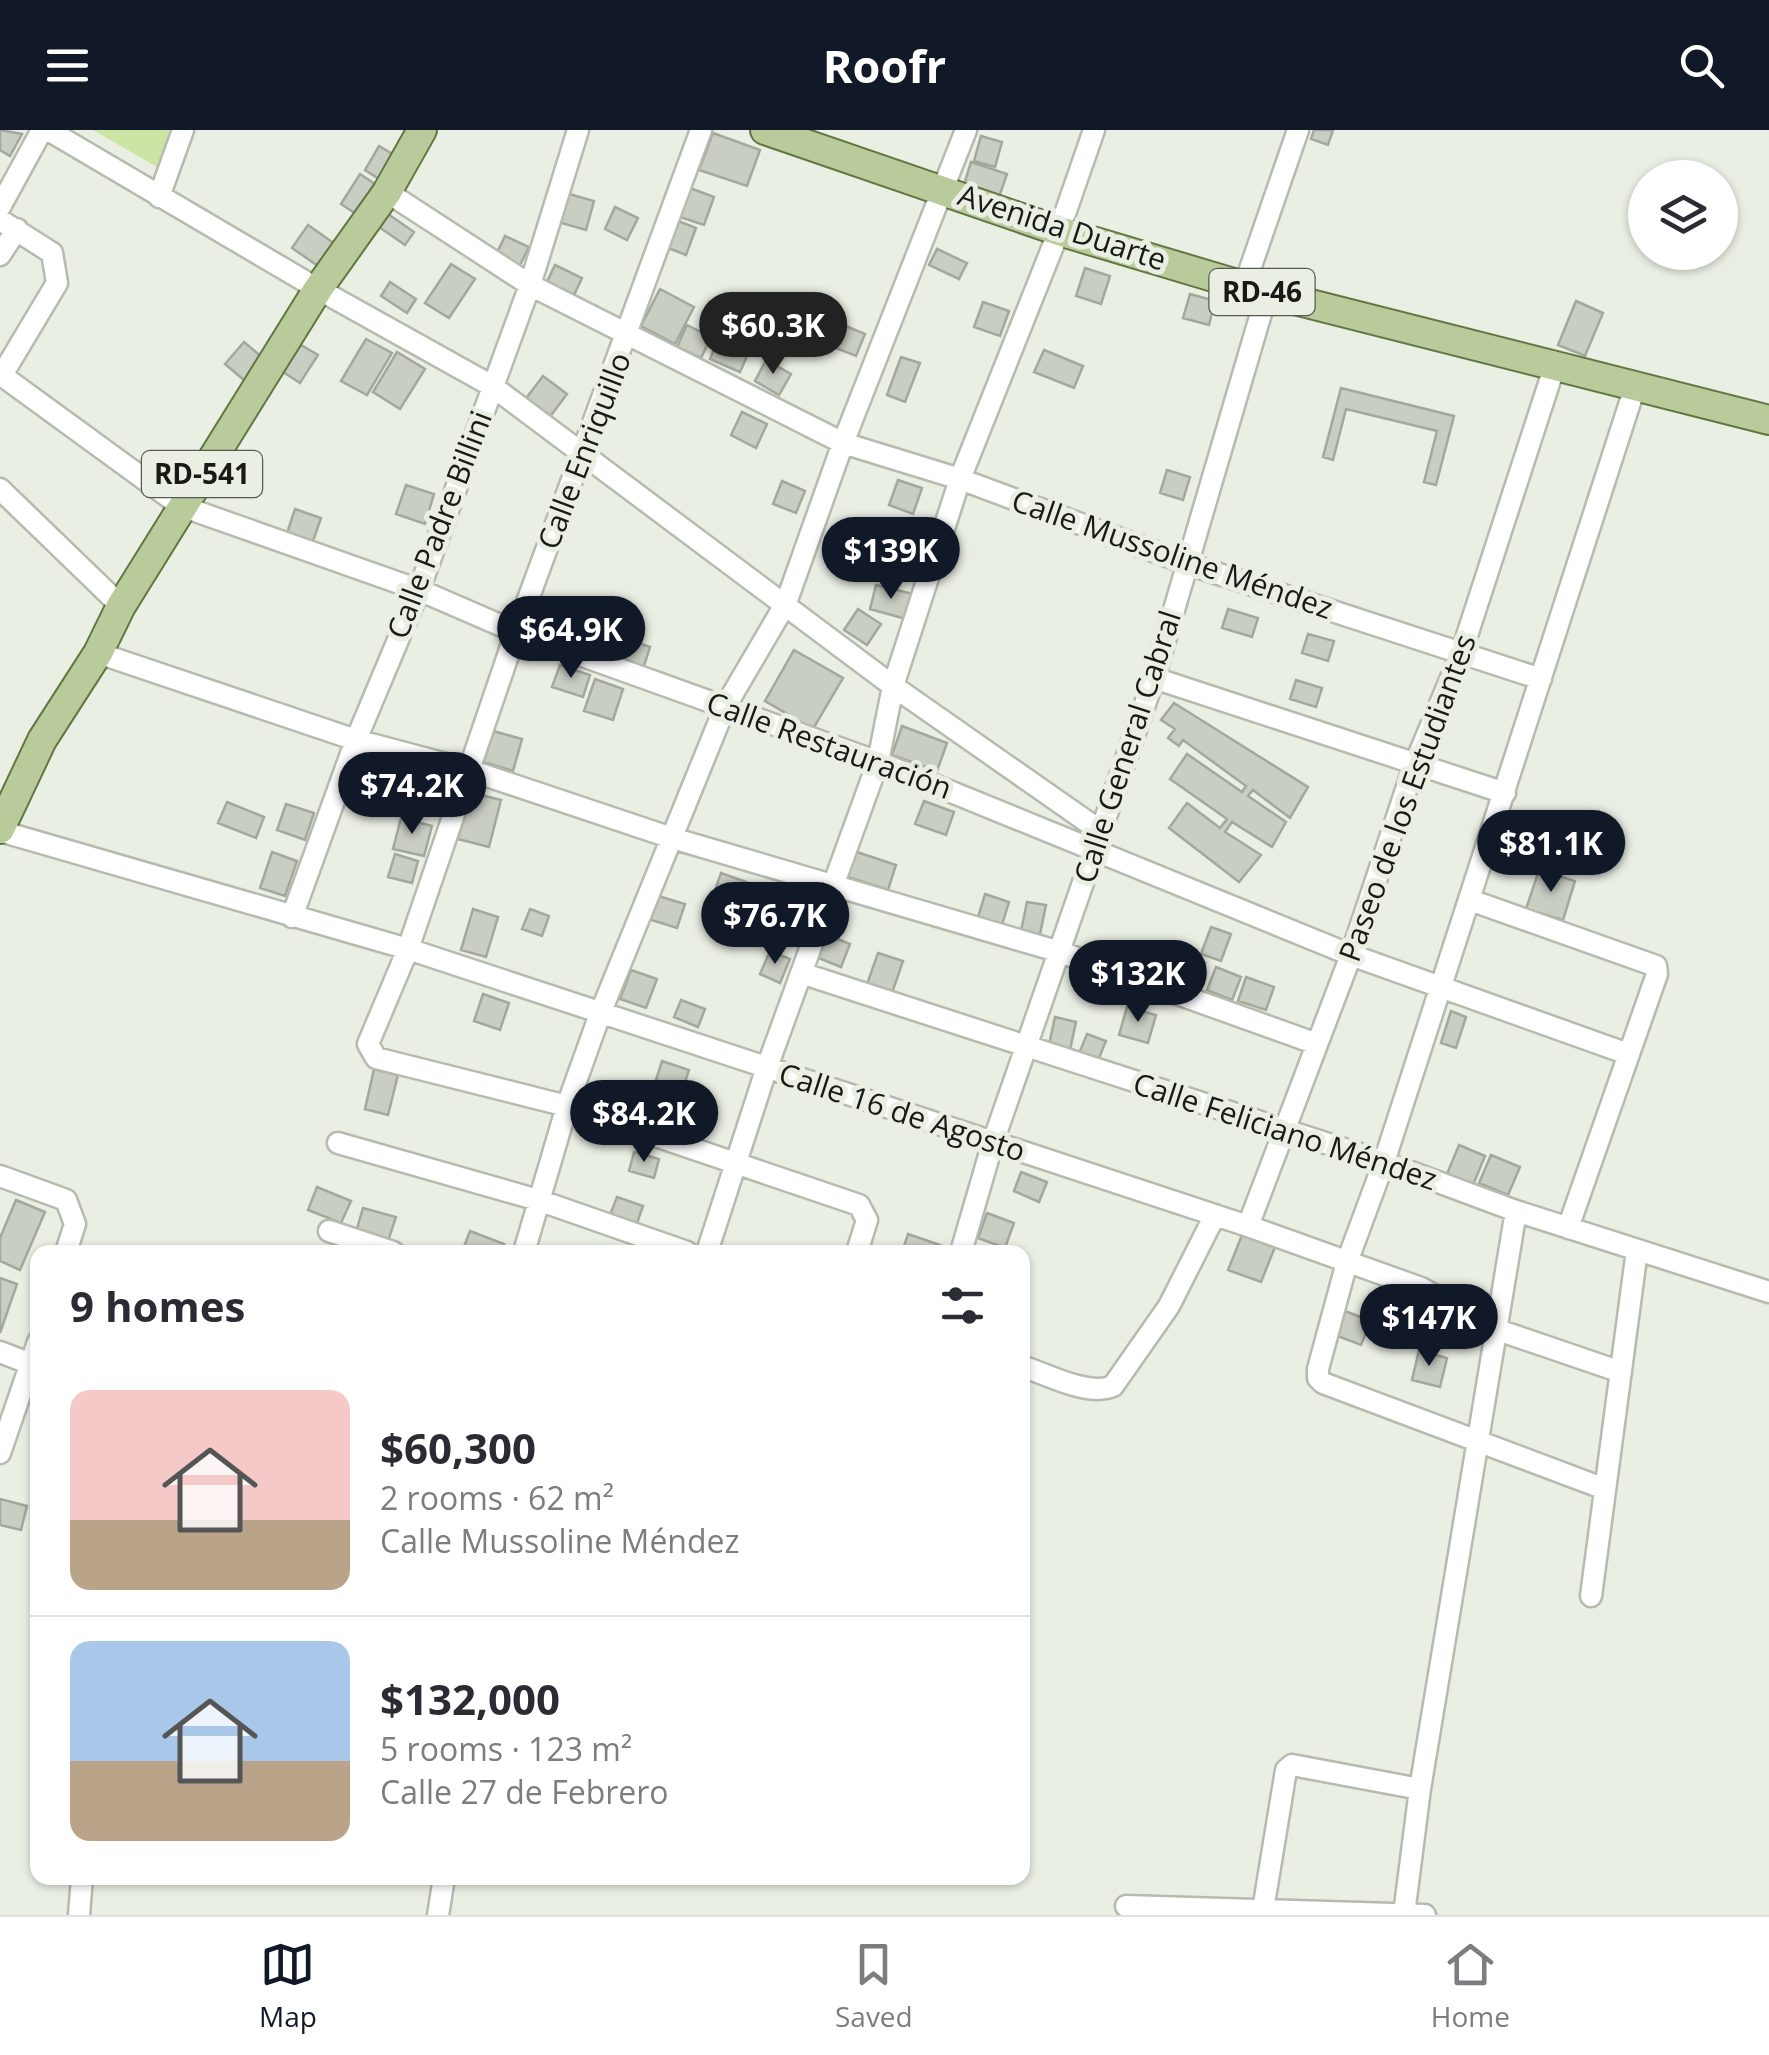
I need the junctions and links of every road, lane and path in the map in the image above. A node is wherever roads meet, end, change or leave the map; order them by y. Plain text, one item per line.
1 (45, 130) edge
2 (183, 130) edge
3 (422, 130) edge
4 (578, 130) edge
5 (701, 130) edge
6 (766, 130) edge
7 (966, 130) edge
8 (1094, 130) edge
9 (1298, 130) edge
10 (942, 188) junction
11 (388, 192) junction
12 (158, 196) junction
13 (0, 207) edge
14 (8, 225) edge
15 (1058, 231) junction
16 (0, 254) edge
17 (530, 285) junction
18 (318, 289) junction
19 (1266, 293) junction
20 (628, 337) junction
21 (1556, 364) junction
22 (1, 375) edge
23 (492, 386) junction
24 (1635, 387) junction
25 (1769, 420) edge
26 (844, 443) junction
27 (584, 452) junction
28 (960, 479) junction
29 (0, 489) edge
30 (181, 506) junction
31 (1188, 564) junction
32 (419, 590) junction
33 (786, 603) junction
34 (121, 606) junction
35 (516, 632) junction
36 (98, 653) junction
37 (1461, 654) junction
38 (1154, 678) junction
39 (1540, 679) junction
40 (893, 686) junction
41 (725, 707) junction
42 (356, 740) junction
43 (878, 762) junction
44 (1414, 766) junction
45 (469, 770) junction
46 (1505, 793) junction
47 (0, 830) edge
48 (672, 838) junction
49 (1096, 839) junction
50 (833, 884) junction
51 (1470, 900) junction
52 (292, 917) junction
53 (408, 948) junction
54 (1060, 952) junction
55 (1351, 955) junction
56 (800, 973) junction
57 (1442, 986) junction
58 (600, 1014) junction
59 (1317, 1044) junction
60 (1028, 1049) junction
61 (1628, 1054) junction
62 (766, 1070) junction
63 (567, 1106) junction
64 (1285, 1132) junction
65 (994, 1142) junction
66 (338, 1143) dead end
67 (1384, 1162) junction
68 (734, 1164) junction
69 (0, 1176) edge
70 (538, 1200) junction
71 (1516, 1211) junction
72 (1215, 1215) junction
73 (1248, 1226) junction
74 (1568, 1228) junction
75 (329, 1231) dead end
76 (68, 1245) edge
77 (372, 1245) edge
78 (526, 1245) edge
79 (668, 1245) edge
80 (709, 1245) edge
81 (859, 1245) edge
82 (963, 1245) edge
83 (1638, 1250) junction
84 (1347, 1262) junction
85 (1769, 1292) edge
86 (1496, 1328) junction
87 (0, 1352) edge
88 (30, 1364) joint
89 (1030, 1369) edge
90 (1621, 1372) junction
91 (1476, 1441) junction
92 (0, 1453) edge
93 (1606, 1489) junction
94 (1591, 1596) dead end
95 (1420, 1789) junction
96 (81, 1885) edge
97 (443, 1885) edge
98 (1126, 1906) dead end
99 (1263, 1910) junction
100 (1404, 1914) edge
101 (79, 1915) edge
102 (438, 1915) edge
103 (1425, 1915) edge

1 - 12 street
1 - 13 street
2 - 12 street
3 - 11 main road, RD-541
4 - 17 street, Calle Padre Billini
5 - 20 street, Calle Enriquillo
6 - 10 main road, Avenida Duarte / RD-46
7 - 10 street
8 - 15 street
9 - 19 street, Calle General Cabral
10 - 15 main road, Avenida Duarte / RD-46
10 - 26 street
11 - 17 street, Calle Mussoline Méndez
11 - 18 main road, RD-541
12 - 18 street
14 - 16 street
14 - 22 street
15 - 19 main road, Avenida Duarte / RD-46
15 - 28 street
17 - 20 street, Calle Mussoline Méndez
17 - 23 street, Calle Padre Billini
18 - 23 street
18 - 30 main road, RD-541
19 - 21 main road, Avenida Duarte / RD-46
19 - 31 street, Calle General Cabral
20 - 26 street, Calle Mussoline Méndez
20 - 27 street, Calle Enriquillo
21 - 24 main road, Avenida Duarte / RD-46
21 - 37 street, Paseo de los Estudiantes
22 - 30 street, Calle Restauración
23 - 27 street
23 - 32 street, Calle Padre Billini
24 - 25 main road, Avenida Duarte / RD-46
24 - 39 street
26 - 28 street, Calle Mussoline Méndez
26 - 33 street
27 - 33 street
27 - 35 street, Calle Enriquillo
28 - 31 street, Calle Mussoline Méndez
28 - 40 street
29 - 34 street
30 - 32 street, Calle Restauración
30 - 34 main road, RD-541
31 - 37 street, Calle Mussoline Méndez
31 - 38 street, Calle General Cabral
32 - 35 street, Calle Restauración
32 - 42 street, Calle Padre Billini
33 - 40 street
33 - 41 street
34 - 36 main road, RD-541
35 - 41 street, Calle Restauración
35 - 45 street, Calle Enriquillo
36 - 42 street
36 - 47 main road, RD-541
37 - 39 street, Calle Mussoline Méndez
37 - 44 street, Paseo de los Estudiantes
38 - 44 street
38 - 49 street, Calle General Cabral
39 - 46 street
40 - 43 street
40 - 49 street
41 - 43 street, Calle Restauración
41 - 48 street
42 - 45 street
42 - 52 street, Calle Padre Billini
43 - 49 street, Calle Restauración
43 - 50 street
44 - 46 street
44 - 55 street, Paseo de los Estudiantes
45 - 48 street
45 - 53 street, Calle Enriquillo
46 - 51 street
47 - 52 street, Calle 16 de Agosto
48 - 50 street
48 - 58 street
49 - 54 street, Calle General Cabral
49 - 55 street, Calle Restauración
50 - 54 street
50 - 56 street
51 - 57 street
51 - 61 street
52 - 53 street, Calle 16 de Agosto
53 - 58 street, Calle 16 de Agosto
53 - 63 street, Calle Enriquillo
54 - 59 street
54 - 60 street, Calle General Cabral
55 - 57 street, Calle Restauración
55 - 59 street, Paseo de los Estudiantes
56 - 60 street, Calle Feliciano Méndez
56 - 62 street
57 - 61 street, Calle Restauración
57 - 67 street
58 - 62 street, Calle 16 de Agosto
58 - 63 street
59 - 64 street, Paseo de los Estudiantes
60 - 64 street, Calle Feliciano Méndez
60 - 65 street, Calle General Cabral
61 - 74 street
62 - 65 street, Calle 16 de Agosto
62 - 68 street
63 - 68 street
63 - 70 street
64 - 67 street, Calle Feliciano Méndez
64 - 73 street, Paseo de los Estudiantes
65 - 72 street, Calle 16 de Agosto
65 - 82 street, Calle General Cabral
66 - 70 street
67 - 71 street, Calle Feliciano Méndez
67 - 84 street
68 - 80 street
68 - 81 street
69 - 76 street
70 - 78 street
70 - 79 street
71 - 74 street, Calle Feliciano Méndez
71 - 86 street
72 - 73 street, Calle 16 de Agosto
72 - 89 street
73 - 84 street, Calle 16 de Agosto
74 - 83 street, Calle Feliciano Méndez
75 - 77 street
83 - 85 street, Calle Feliciano Méndez
83 - 90 street
84 - 86 street, Calle 16 de Agosto
84 - 91 street
86 - 90 street, Calle 16 de Agosto
86 - 91 street
87 - 88 street
88 - 92 street
90 - 93 street
91 - 93 street
91 - 95 street
93 - 94 street
95 - 99 street
95 - 100 street
96 - 101 street
97 - 102 street
98 - 99 street
99 - 100 street
100 - 103 street

